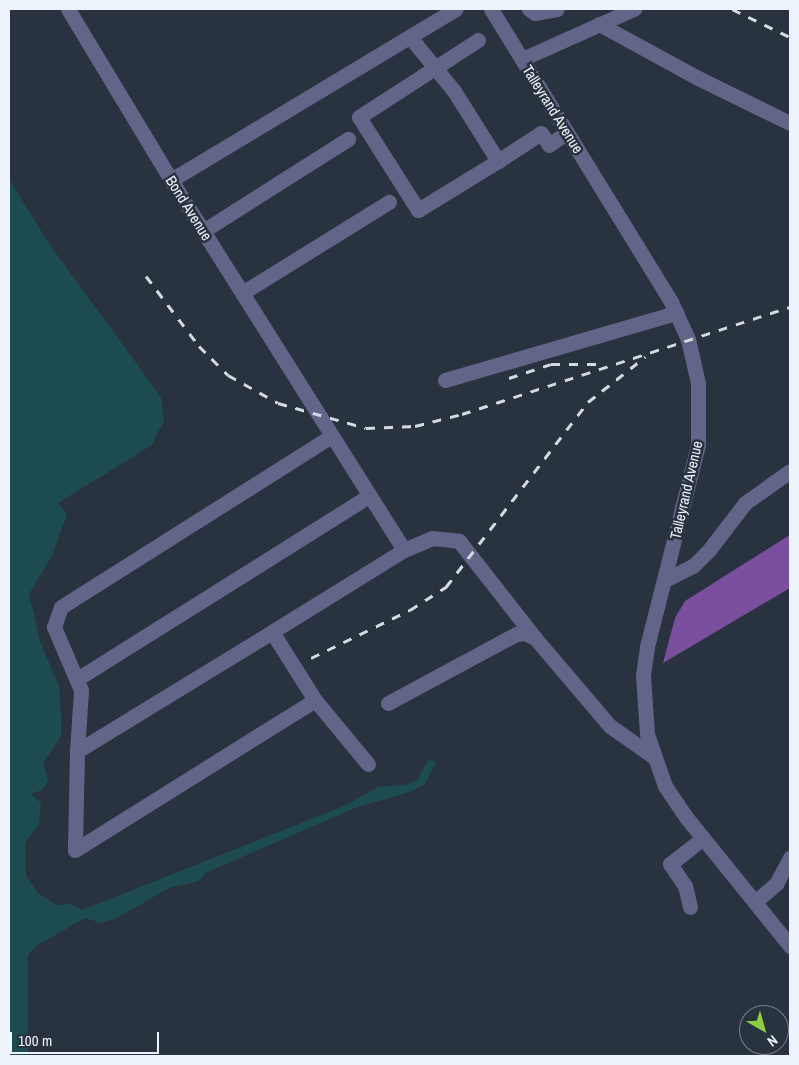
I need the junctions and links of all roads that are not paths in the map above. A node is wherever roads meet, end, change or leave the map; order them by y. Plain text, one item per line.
1 (68, 9) edge
2 (456, 9) edge
3 (491, 9) edge
4 (529, 9) edge
5 (556, 9) edge
6 (634, 9) edge
7 (599, 24) junction
8 (410, 37) junction
9 (478, 40) dead end
10 (522, 59) junction
11 (434, 69) junction
12 (790, 123) edge
13 (567, 132) junction
14 (348, 139) dead end
15 (498, 160) junction
16 (171, 180) junction
17 (389, 202) dead end
18 (203, 230) junction
19 (242, 293) junction
20 (676, 312) junction
21 (445, 380) dead end
22 (331, 436) junction
23 (790, 471) edge
24 (369, 496) junction
25 (404, 550) junction
26 (665, 580) junction
27 (272, 632) junction
28 (535, 638) junction
29 (77, 679) junction
30 (315, 700) junction
31 (388, 703) dead end
32 (78, 751) junction
33 (654, 757) junction
34 (368, 764) dead end
35 (703, 838) junction
36 (790, 858) edge
37 (755, 902) junction
38 (690, 907) dead end
39 (788, 938) edge

1 - 16 street, Bond Avenue
2 - 8 street
3 - 10 street, Talleyrand Avenue
4 - 5 street
6 - 7 street
7 - 10 street
7 - 12 street
8 - 11 street
8 - 16 street
9 - 11 street
10 - 13 street, Talleyrand Avenue
11 - 15 street
11 - 15 street
13 - 15 street
13 - 20 street, Talleyrand Avenue
14 - 18 street
16 - 18 street, Bond Avenue
17 - 19 street
18 - 19 street, Bond Avenue
19 - 22 street, Bond Avenue
20 - 21 street
20 - 26 street, Talleyrand Avenue
22 - 24 street, Bond Avenue
22 - 29 street
23 - 26 street
24 - 25 street, Bond Avenue
24 - 29 street
25 - 27 street
25 - 28 street
26 - 33 street, Talleyrand Avenue
27 - 30 street
27 - 32 street
28 - 31 street
28 - 33 street
29 - 32 street
30 - 32 street
30 - 34 street
33 - 35 street, Talleyrand Avenue
35 - 37 street, Talleyrand Avenue
35 - 38 street
36 - 37 street
37 - 39 street, Talleyrand Avenue

